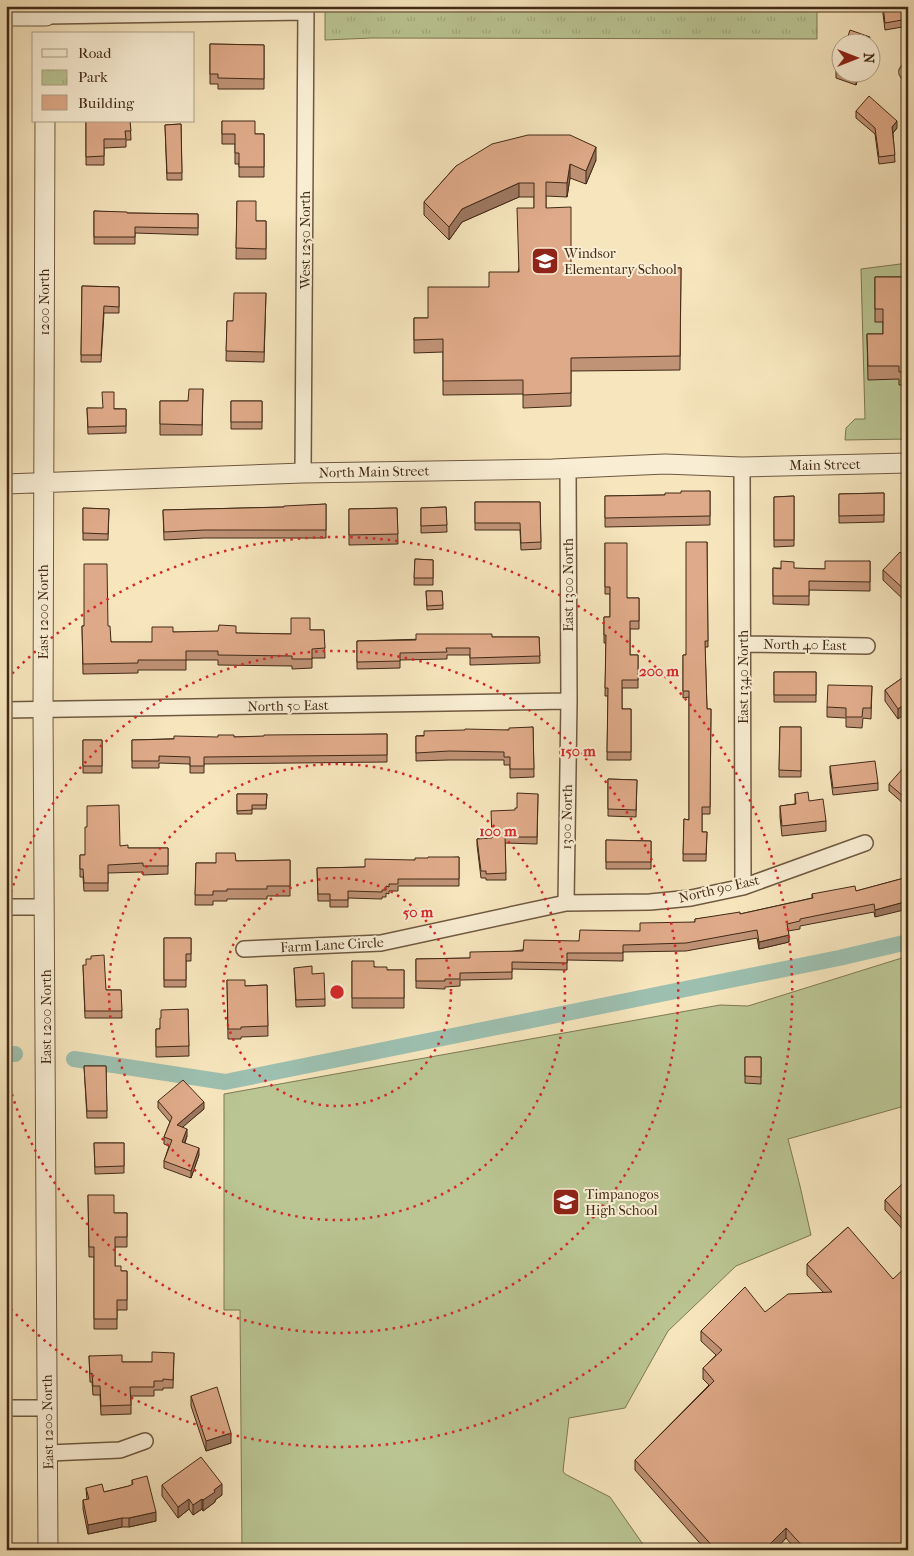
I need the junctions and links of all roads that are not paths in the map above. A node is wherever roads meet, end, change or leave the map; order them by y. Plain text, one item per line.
1 (306, 9) edge
2 (6, 16) edge
3 (46, 19) edge
4 (45, 122) edge
5 (908, 463) edge
6 (742, 467) junction
7 (568, 469) junction
8 (303, 473) junction
9 (43, 483) junction
10 (6, 484) edge
11 (743, 644) junction
12 (867, 646) dead end
13 (569, 701) junction
14 (6, 710) edge
15 (43, 710) junction
16 (865, 843) dead end
17 (742, 887) junction
18 (566, 903) junction
19 (6, 907) edge
20 (45, 907) junction
21 (244, 950) dead end
22 (6, 1408) edge
23 (47, 1408) junction
24 (145, 1440) dead end
25 (49, 1453) junction
26 (48, 1550) edge

1 - 3 street
1 - 8 street, West 1250 North
2 - 3 street
4 - 9 street, 1200 North
5 - 6 street, Main Street
6 - 7 street, North Main Street
6 - 11 street, East 1340 North
7 - 8 street, North Main Street
7 - 13 street, East 1300 North
8 - 9 street, North Main Street
9 - 10 street, North Main Street
9 - 15 street, East 1200 North
11 - 12 street, North 40 East
11 - 17 street, East 1340 North
13 - 15 street, North 50 East
13 - 18 street, 1300 North
14 - 15 street, North 50 East
15 - 20 street, East 1200 North
16 - 17 street, North 90 East
17 - 18 street, North 90 East
18 - 21 street, Farm Lane Circle
19 - 20 street
20 - 23 street, East 1200 North
22 - 23 street
23 - 25 street, East 1200 North
24 - 25 street
25 - 26 street, East 1200 North

